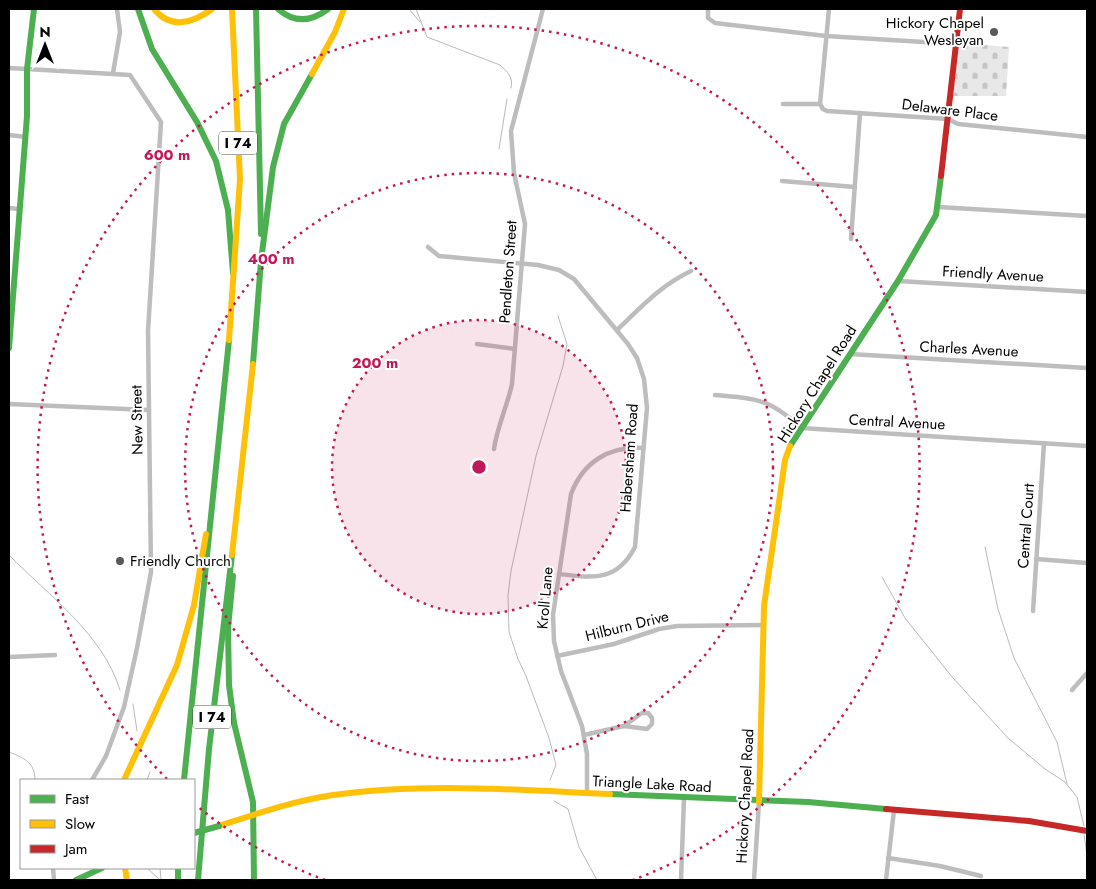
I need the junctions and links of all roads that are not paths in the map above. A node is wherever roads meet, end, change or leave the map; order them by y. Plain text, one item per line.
1 (34, 9) edge
2 (117, 9) edge
3 (138, 9) edge
4 (154, 9) edge
5 (212, 9) edge
6 (232, 9) edge
7 (256, 9) edge
8 (278, 9) edge
9 (328, 9) edge
10 (344, 9) edge
11 (543, 9) edge
12 (708, 9) edge
13 (829, 9) edge
14 (960, 9) edge
15 (826, 36) junction
16 (956, 44) junction
17 (9, 68) edge
18 (28, 69) junction
19 (113, 73) junction
20 (783, 104) dead end
21 (820, 104) junction
22 (860, 113) junction
23 (948, 119) junction
24 (9, 135) edge
25 (26, 137) junction
26 (1087, 137) edge
27 (782, 181) dead end
28 (855, 187) junction
29 (938, 207) junction
30 (9, 208) edge
31 (19, 209) junction
32 (1087, 216) edge
33 (851, 239) dead end
34 (428, 247) dead end
35 (261, 261) junction
36 (522, 263) junction
37 (691, 271) dead end
38 (234, 278) junction
39 (898, 281) junction
40 (1087, 292) edge
41 (617, 330) junction
42 (478, 344) dead end
43 (9, 346) edge
44 (515, 349) junction
45 (850, 354) junction
46 (1087, 368) edge
47 (715, 395) dead end
48 (9, 404) edge
49 (149, 410) junction
50 (801, 428) junction
51 (1044, 443) junction
52 (1087, 446) edge
53 (643, 448) junction
54 (494, 449) dead end
55 (210, 523) junction
56 (230, 557) junction
57 (1036, 559) junction
58 (1087, 563) edge
59 (559, 574) junction
60 (1033, 611) dead end
61 (763, 625) junction
62 (55, 655) dead end
63 (557, 656) junction
64 (9, 657) edge
65 (1087, 673) edge
66 (1072, 690) dead end
67 (624, 726) junction
68 (584, 735) junction
69 (93, 779) edge
70 (124, 779) edge
71 (184, 779) edge
72 (587, 794) junction
73 (684, 798) junction
74 (759, 802) junction
75 (894, 810) junction
76 (254, 813) junction
77 (1087, 831) edge
78 (195, 833) edge
79 (888, 858) junction
80 (100, 869) edge
81 (981, 876) dead end
82 (76, 880) edge
83 (198, 880) edge
84 (254, 880) edge
85 (681, 880) edge
86 (754, 880) edge
87 (886, 880) edge

1 - 18 main road
2 - 19 street
3 - 38 main road
4 - 5 main road
6 - 38 main road, I 74
7 - 35 main road, I 74
8 - 9 main road
10 - 35 main road
11 - 36 street, Pendleton Street
12 - 15 street
13 - 15 street
14 - 16 main road, Hickory Chapel Road
15 - 16 street
15 - 21 street
16 - 23 main road, Hickory Chapel Road
17 - 18 street, New Street
18 - 19 street, New Street
18 - 25 main road
19 - 49 street, New Street
20 - 21 street, Delaware Place
21 - 22 street, Delaware Place
22 - 23 street, Delaware Place
22 - 28 street
23 - 26 street, Delaware Place
23 - 29 main road, Hickory Chapel Road
24 - 25 street
25 - 31 main road
27 - 28 street
28 - 33 street
29 - 32 street
29 - 39 main road, Hickory Chapel Road
30 - 31 street
31 - 43 main road
34 - 36 street, Habersham Road
35 - 56 main road, I 74
36 - 41 street, Habersham Road
36 - 44 street, Pendleton Street
37 - 41 street
38 - 55 main road, I 74
39 - 40 street, Friendly Avenue
39 - 45 main road, Hickory Chapel Road
41 - 53 street, Habersham Road
42 - 44 street
44 - 54 street, Pendleton Street
45 - 46 street, Charles Avenue
45 - 50 main road, Hickory Chapel Road
47 - 50 street
48 - 49 street
49 - 69 street, New Street
50 - 51 street, Central Avenue
50 - 61 main road, Hickory Chapel Road
51 - 52 street, Central Avenue
51 - 57 street, Central Court
53 - 59 street, Kroll Lane
53 - 59 street, Habersham Road
55 - 70 main road
55 - 71 main road, I 74
56 - 76 main road
56 - 83 main road, I 74
57 - 58 street
57 - 60 street, Central Court
59 - 63 street, Kroll Lane
61 - 63 street, Hilburn Drive
61 - 74 main road, Hickory Chapel Road
62 - 64 street
63 - 68 street, Kroll Lane
65 - 66 street
67 - 67 street
67 - 68 street
68 - 72 street, Kroll Lane
72 - 73 main road, Triangle Lake Road
72 - 76 main road, Triangle Lake Road
73 - 74 main road, Triangle Lake Road
73 - 85 street
74 - 75 main road, Triangle Lake Road
74 - 86 street, Hickory Chapel Road
75 - 77 main road, Triangle Lake Road
75 - 79 street
76 - 78 main road, Triangle Lake Road, bridge
76 - 84 main road
79 - 81 street
79 - 87 street
80 - 82 main road

